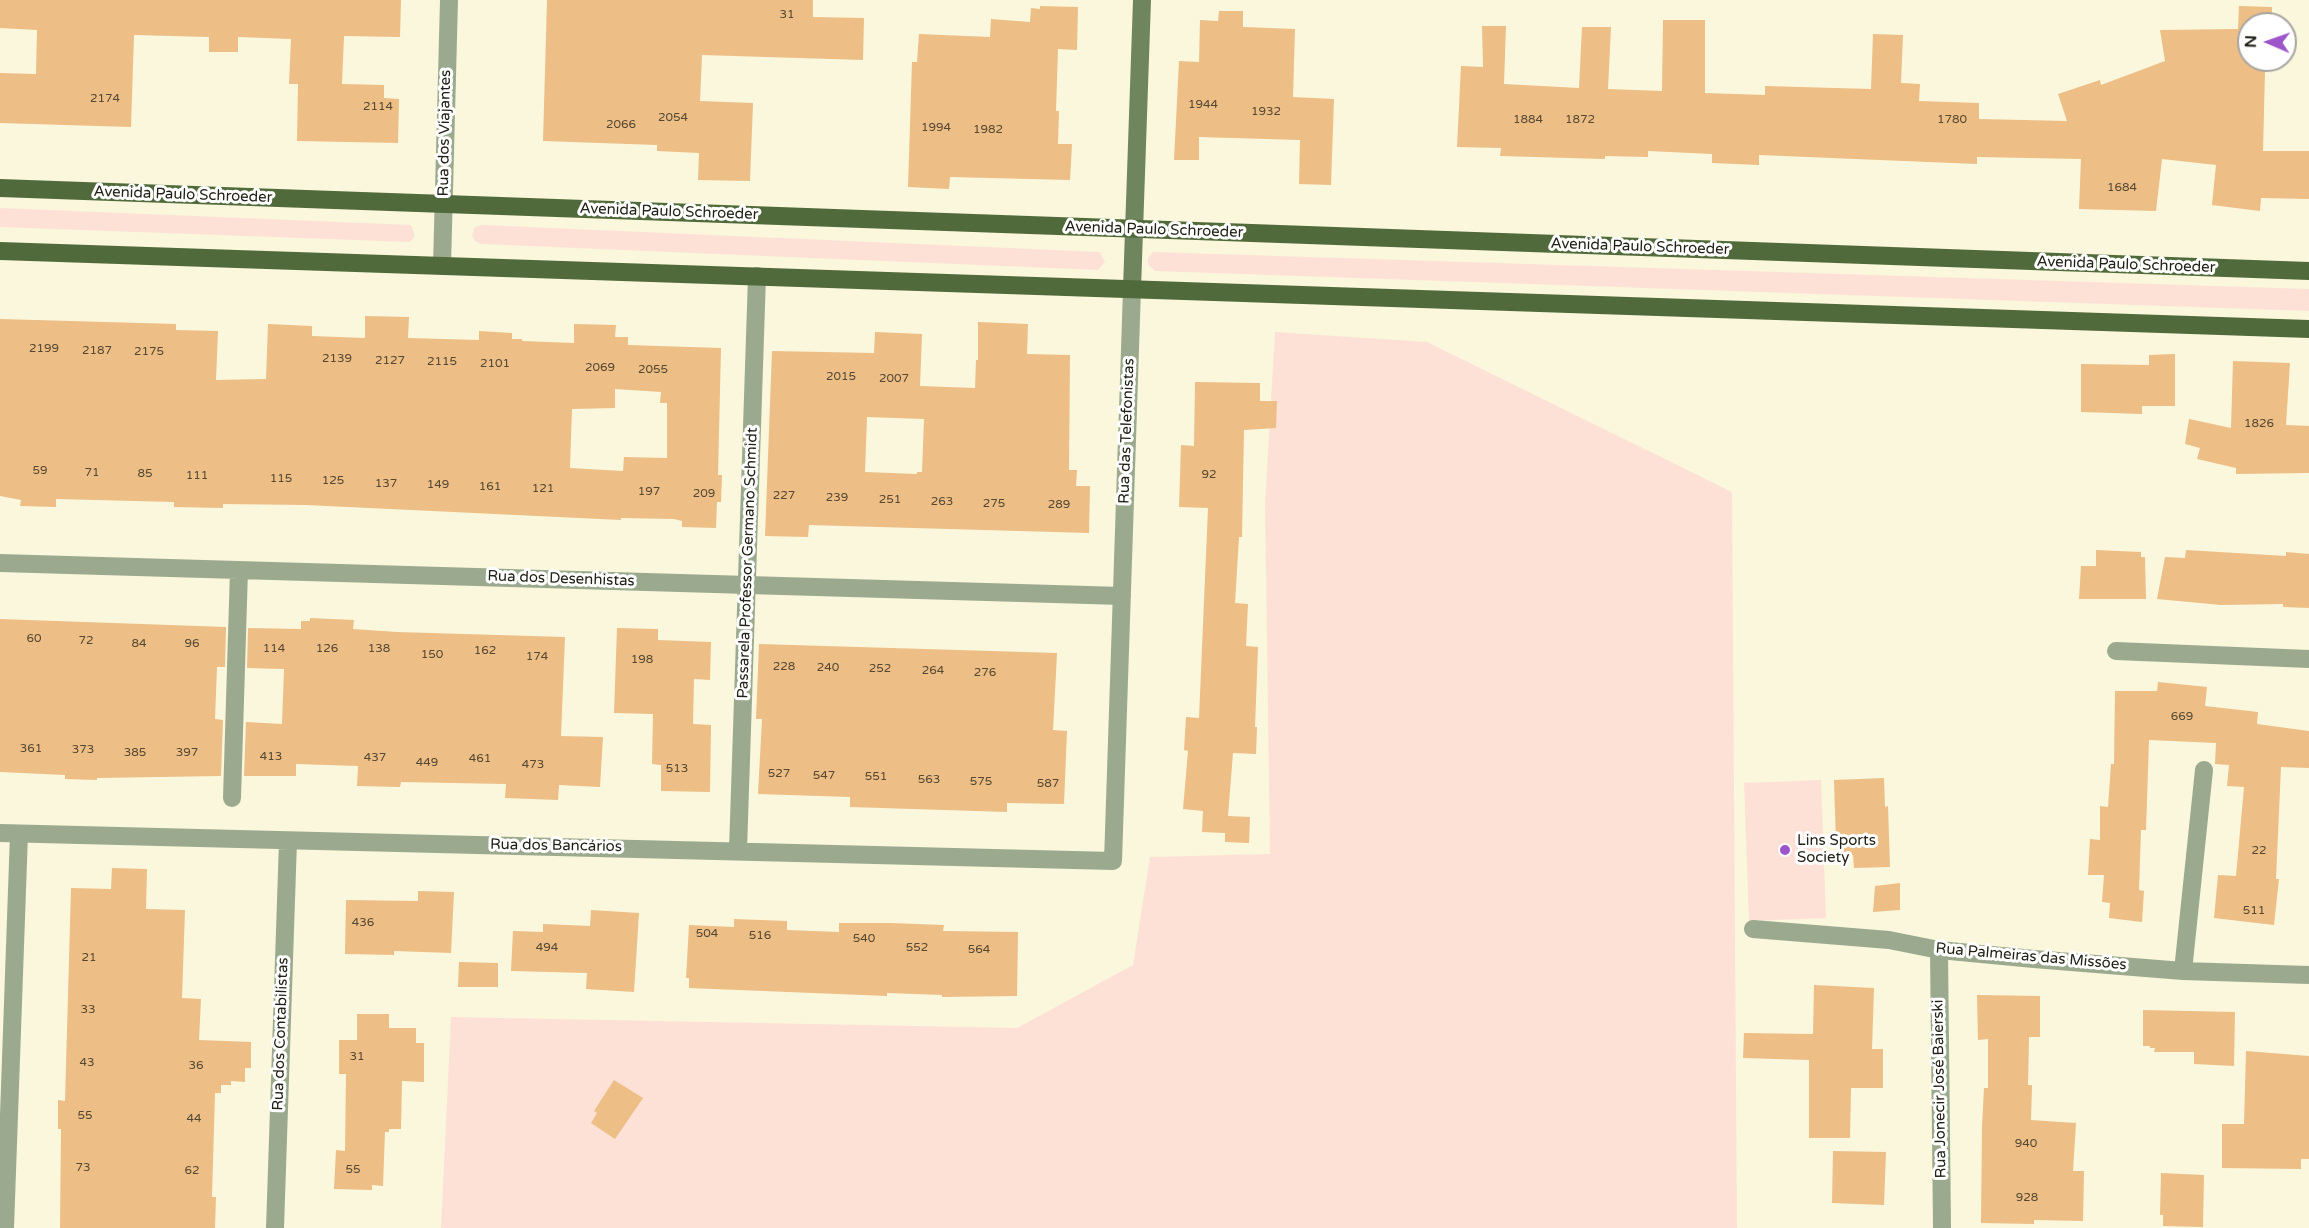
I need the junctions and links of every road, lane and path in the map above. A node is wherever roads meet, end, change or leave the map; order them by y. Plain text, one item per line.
1 (449, 0) edge
2 (1141, 0) edge
3 (0, 188) edge
4 (444, 204) junction
5 (1134, 229) junction
6 (0, 250) edge
7 (442, 266) junction
8 (2309, 271) edge
9 (757, 276) junction
10 (1132, 289) junction
11 (2309, 329) edge
12 (0, 563) edge
13 (239, 570) junction
14 (747, 585) junction
15 (1122, 596) junction
16 (2116, 651) dead end
17 (2309, 659) edge
18 (2204, 770) dead end
19 (232, 798) dead end
20 (0, 833) edge
21 (19, 834) junction
22 (288, 841) junction
23 (738, 850) junction
24 (1113, 861) joint
25 (1753, 929) dead end
26 (1939, 950) junction
27 (2183, 971) junction
28 (2309, 975) edge
29 (4, 1228) edge
30 (275, 1228) edge
31 (1942, 1228) edge

1 - 4 street, Rua dos Viajantes
2 - 5 street, Rua das Telefonistas
3 - 4 main road, Avenida Paulo Schroeder
4 - 5 main road, Avenida Paulo Schroeder
4 - 7 street, Rua dos Viajantes
5 - 8 main road, Avenida Paulo Schroeder
5 - 10 street, Rua das Telefonistas
6 - 7 main road
7 - 9 main road
9 - 10 main road
9 - 14 street, Passarela Professor Germano Schmidt
10 - 11 main road
10 - 15 street, Rua das Telefonistas
12 - 13 street, Rua dos Desenhistas
13 - 14 street, Rua dos Desenhistas
13 - 19 street
14 - 15 street, Rua dos Desenhistas
14 - 23 street, Passarela Professor Germano Schmidt
15 - 24 street, Rua das Telefonistas
16 - 17 street
18 - 27 street
20 - 21 street, Rua dos Bancários
21 - 22 street, Rua dos Bancários
21 - 29 street
22 - 23 street, Rua dos Bancários
22 - 30 street, Rua dos Contabilistas
23 - 24 street, Rua dos Bancários
25 - 26 street, Rua Palmeiras das Missões
26 - 27 street, Rua Palmeiras das Missões
26 - 31 street, Rua Jonecir José Baierski
27 - 28 street, Rua Palmeiras das Missões

